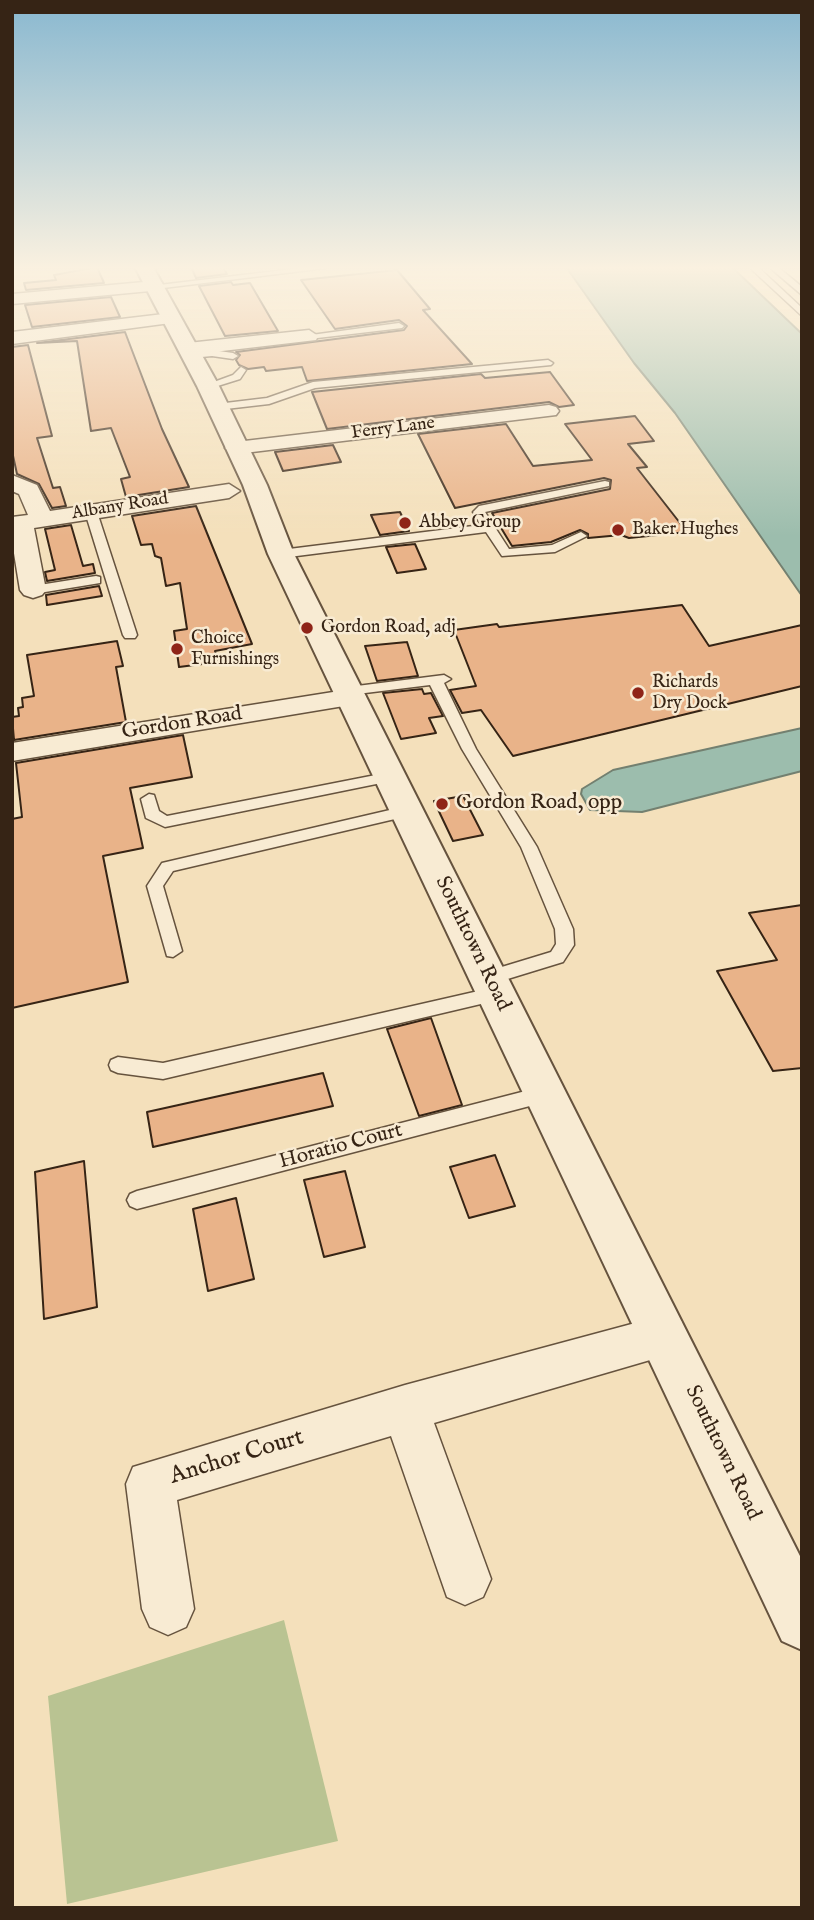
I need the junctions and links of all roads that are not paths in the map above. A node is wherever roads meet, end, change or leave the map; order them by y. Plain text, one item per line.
1 (195, 357) edge
2 (209, 357) edge
3 (548, 363) dead end
4 (549, 411) dead end
5 (236, 448) junction
6 (12, 482) edge
7 (605, 484) dead end
8 (229, 491) dead end
9 (91, 512) junction
10 (25, 522) edge
11 (489, 528) junction
12 (581, 537) dead end
13 (281, 554) junction
14 (96, 580) dead end
15 (33, 590) joint
16 (130, 635) dead end
17 (351, 694) junction
18 (12, 752) edge
19 (391, 777) junction
20 (149, 799) dead end
21 (407, 811) junction
22 (173, 951) dead end
23 (492, 986) junction
24 (118, 1065) dead end
25 (545, 1094) junction
26 (137, 1200) dead end
27 (665, 1336) junction
28 (405, 1408) junction
29 (465, 1578) dead end
30 (169, 1609) dead end
31 (802, 1620) edge

1 - 5 street, Southtown Road
2 - 3 lane
4 - 5 street, Ferry Lane
5 - 13 street, Southtown Road
6 - 10 street
7 - 11 lane
8 - 9 street, Albany Road
9 - 10 street, Albany Road
9 - 16 lane
10 - 15 street
11 - 12 lane
11 - 13 lane
13 - 17 street, Southtown Road
14 - 15 lane
17 - 18 street, Gordon Road
17 - 19 street, Southtown Road
17 - 23 lane
19 - 20 lane
19 - 21 street, Southtown Road
21 - 22 lane
21 - 23 street, Southtown Road
23 - 24 lane
23 - 25 street, Southtown Road
25 - 26 lane, Horatio Court
25 - 27 street, Southtown Road
27 - 28 street, Anchor Court
27 - 31 street, Southtown Road
28 - 29 street
28 - 30 street, Anchor Court

